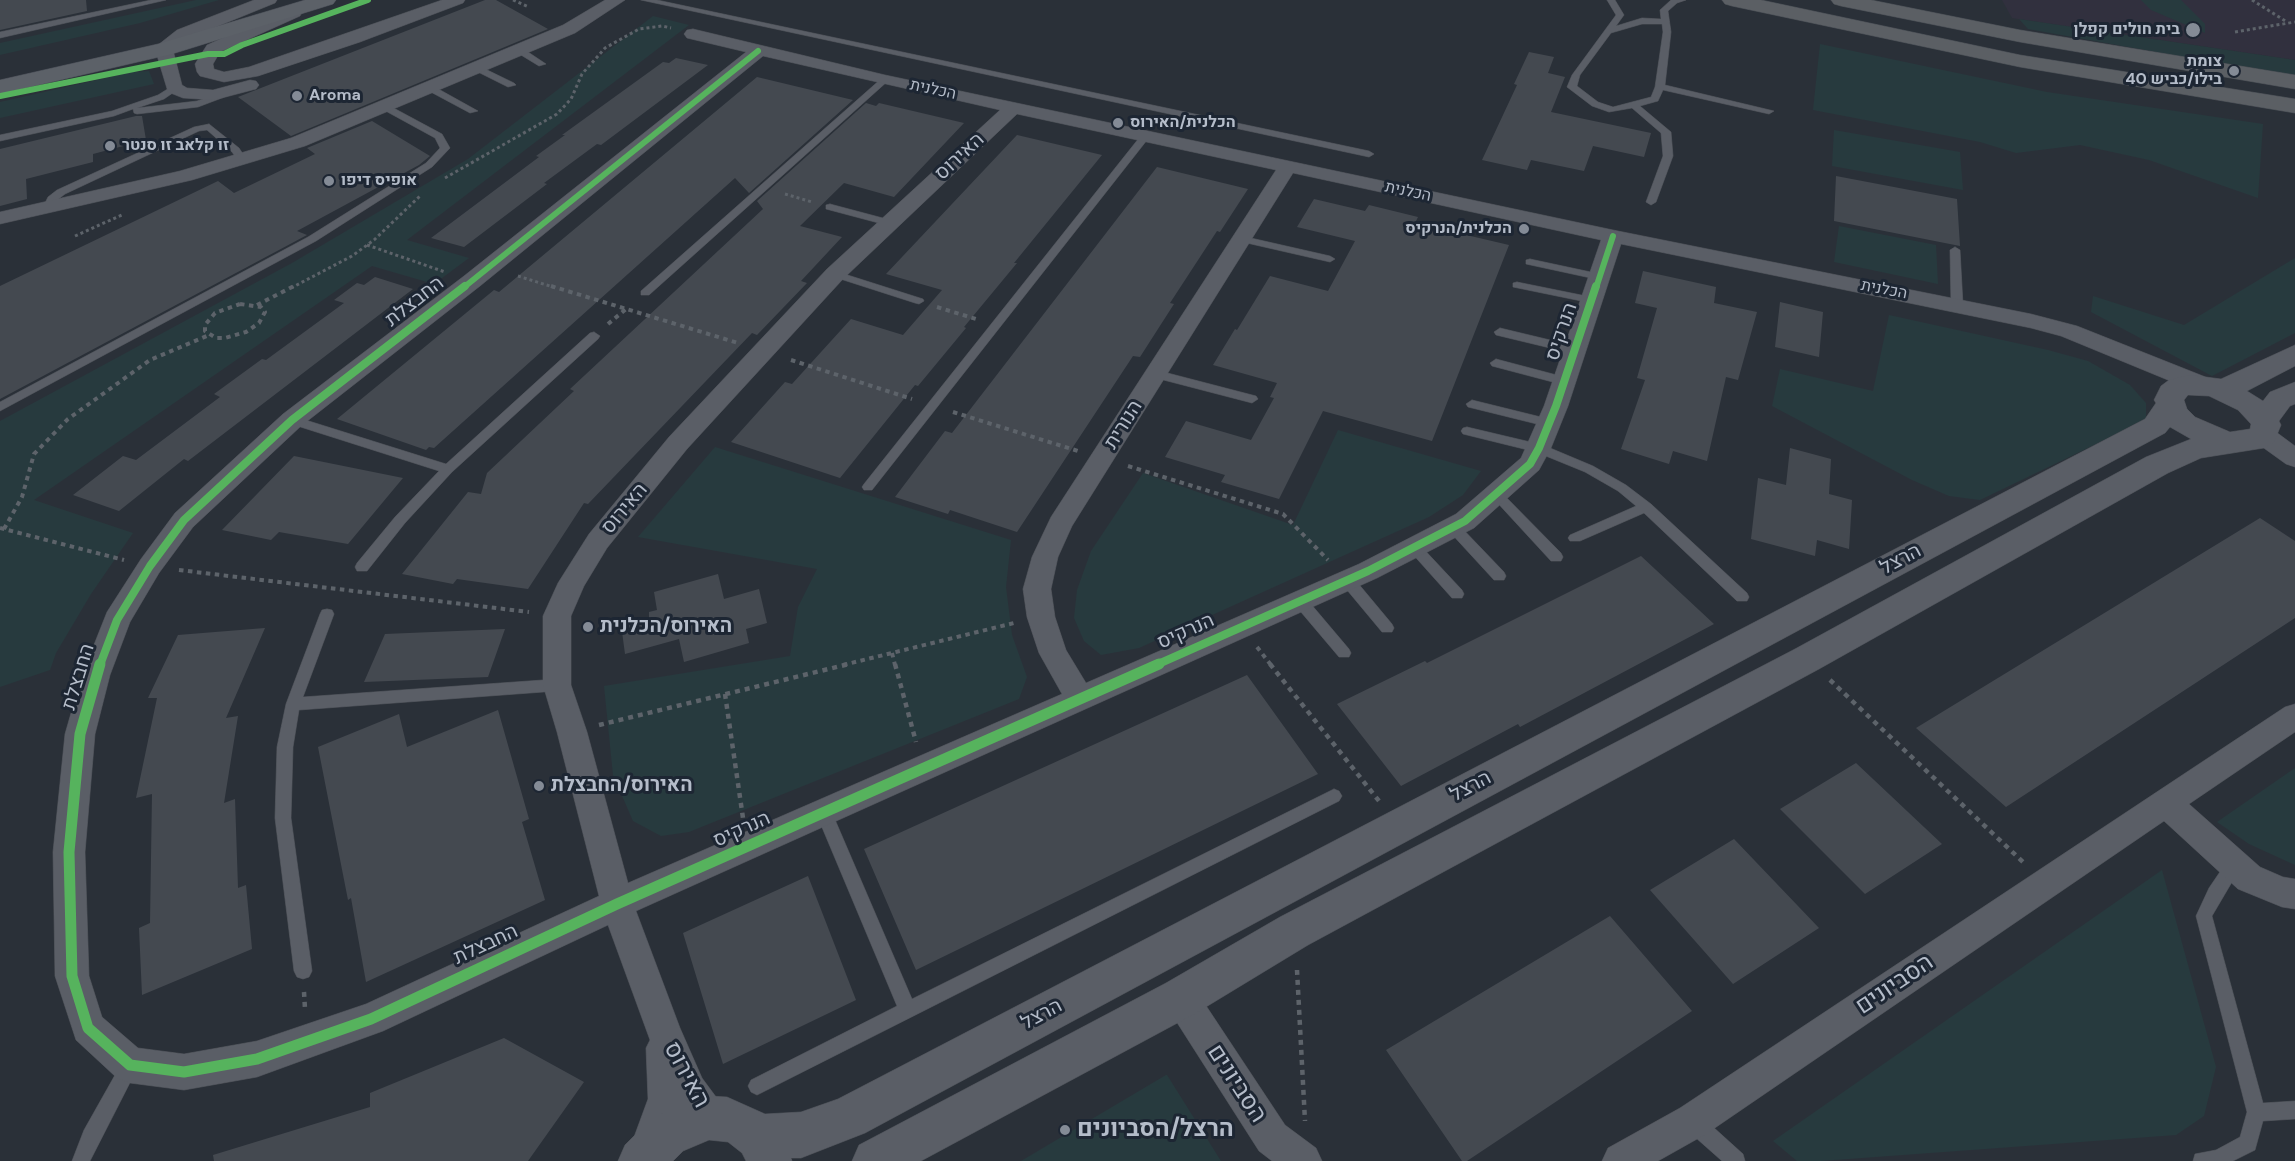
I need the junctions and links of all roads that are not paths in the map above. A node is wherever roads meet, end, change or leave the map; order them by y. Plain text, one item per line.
1 (162, 0) edge
2 (269, 0) edge
3 (326, 0) edge
4 (457, 0) edge
5 (468, 0) edge
6 (617, 0) edge
7 (645, 0) edge
8 (1611, 0) edge
9 (1682, 0) edge
10 (1732, 0) edge
11 (1841, 0) edge
12 (304, 8) junction
13 (436, 8) junction
14 (1666, 22) junction
15 (1609, 31) junction
16 (693, 34) road end
17 (0, 35) edge
18 (137, 35) dead end
19 (354, 38) junction
20 (161, 39) junction
21 (519, 50) junction
22 (758, 51) junction
23 (542, 64) dead end
24 (477, 68) junction
25 (0, 69) edge
26 (885, 80) junction
27 (2295, 82) edge
28 (511, 85) dead end
29 (0, 87) edge
30 (1660, 87) junction
31 (174, 88) junction
32 (430, 88) junction
33 (240, 89) junction
34 (1635, 105) junction
35 (2295, 106) edge
36 (386, 107) junction
37 (1014, 107) junction
38 (473, 111) dead end
39 (1769, 111) dead end
40 (114, 113) junction
41 (1146, 135) junction
42 (0, 138) edge
43 (1369, 154) dead end
44 (242, 160) junction
45 (1288, 166) junction
46 (1651, 201) dead end
47 (48, 207) junction
48 (830, 207) road end
49 (0, 218) edge
50 (890, 224) junction
51 (1613, 236) junction
52 (1242, 238) junction
53 (1955, 250) dead end
54 (1330, 259) dead end
55 (1530, 262) dead end
56 (835, 274) junction
57 (1517, 285) dead end
58 (1596, 288) junction
59 (645, 293) road end
60 (919, 301) road end
61 (1957, 305) junction
62 (1500, 332) dead end
63 (594, 336) road end
64 (1575, 350) junction
65 (2122, 353) junction
66 (2295, 354) edge
67 (1496, 363) dead end
68 (1156, 374) junction
69 (1564, 381) junction
70 (2214, 388) junction
71 (2295, 392) edge
72 (1252, 399) dead end
73 (2169, 403) junction
74 (1472, 404) dead end
75 (0, 407) edge
76 (292, 420) junction
77 (1467, 431) dead end
78 (2252, 432) junction
79 (1544, 436) junction
80 (2295, 458) edge
81 (448, 469) junction
82 (868, 488) dead end
83 (1497, 495) junction
84 (1646, 507) junction
85 (1453, 527) junction
86 (1575, 538) dead end
87 (1414, 547) junction
88 (1556, 557) dead end
89 (362, 567) dead end
90 (1499, 576) dead end
91 (1347, 580) junction
92 (1457, 594) dead end
93 (1742, 597) dead end
94 (1300, 602) junction
95 (327, 614) dead end
96 (1388, 628) dead end
97 (1344, 653) dead end
98 (557, 685) junction
99 (1080, 699) junction
100 (293, 704) junction
101 (2295, 716) edge
102 (1334, 796) dead end
103 (2166, 802) junction
104 (824, 813) junction
105 (2234, 866) junction
106 (2295, 894) edge
107 (617, 904) junction
108 (303, 971) dead end
109 (1181, 998) junction
110 (908, 1011) junction
111 (664, 1032) junction
112 (130, 1065) junction
113 (758, 1086) dead end
114 (2295, 1110) edge
115 (2256, 1112) junction
116 (709, 1118) junction
117 (1693, 1121) junction
118 (1304, 1144) edge
119 (764, 1149) edge
120 (645, 1156) edge
121 (81, 1161) edge
122 (875, 1161) edge
123 (1621, 1161) edge
124 (1736, 1161) edge
125 (2202, 1161) edge

1 - 17 lane
2 - 20 main road
3 - 12 main road
4 - 13 street
5 - 13 street
6 - 21 street
7 - 43 lane
8 - 15 lane
9 - 14 lane
10 - 35 highway
11 - 27 highway
12 - 19 street
12 - 20 main road
13 - 19 street
14 - 15 lane
14 - 30 lane
15 - 34 lane
16 - 22 street, הכלנית
18 - 25 main road
19 - 33 street
20 - 29 main road
20 - 31 street
21 - 23 lane
21 - 24 street
22 - 26 street, הכלנית
22 - 76 street, החבצלת
24 - 28 lane
24 - 32 street
26 - 37 street, הכלנית
26 - 59 lane
30 - 34 lane
30 - 39 lane
31 - 33 street
31 - 40 lane
32 - 36 street
32 - 38 lane
33 - 40 lane
34 - 46 lane
36 - 44 street
36 - 75 lane
37 - 41 street, הכלנית
37 - 50 street, האירוס
40 - 42 lane
41 - 45 street, הכלנית
41 - 82 lane
44 - 47 street
44 - 47 lane
45 - 51 street, הכלנית
45 - 52 street, הנורית
47 - 49 street
48 - 50 lane
50 - 56 street, האירוס
51 - 58 street, הנרקיס
51 - 61 street, הכלנית
52 - 54 lane
52 - 68 street, הנורית
53 - 61 lane
55 - 58 lane
56 - 60 lane
56 - 98 street, האירוס
57 - 58 lane
58 - 64 street, הנרקיס
61 - 65 street, הכלנית
62 - 64 lane
63 - 81 lane
64 - 69 street, הנרקיס
65 - 70 street, הכלנית
65 - 73 street, הכלנית
66 - 70 street
67 - 69 lane
68 - 72 lane
68 - 99 street, הנורית
69 - 79 street, הנרקיס
70 - 73 street, הרצל
70 - 78 street
71 - 78 street
73 - 78 street
73 - 119 street, הרצל
74 - 79 lane
76 - 81 lane
76 - 112 street, החבצלת
77 - 79 lane
78 - 80 street
78 - 109 street, הרצל
79 - 83 street, הנרקיס
79 - 84 lane
81 - 89 lane
83 - 85 street, הנרקיס
83 - 88 lane
84 - 86 lane
84 - 93 lane
85 - 87 street, הנרקיס
85 - 90 lane
87 - 91 street, הנרקיס
87 - 92 lane
91 - 94 street, הנרקיס
91 - 96 lane
94 - 97 lane
94 - 99 street, הנרקיס
95 - 100 lane
98 - 100 lane
98 - 107 street, האירוס
99 - 104 street, הנרקיס
100 - 108 lane
101 - 103 street, הסביונים
102 - 110 lane
103 - 105 street
103 - 117 street, הסביונים
104 - 107 street, הנרקיס
104 - 110 lane
105 - 106 street
105 - 115 lane
107 - 111 street, האירוס
107 - 112 street, החבצלת
109 - 118 street, הסביונים
109 - 122 street, הרצל
110 - 113 lane
111 - 116 street, האירוס
111 - 120 street, האירוס
112 - 121 lane
114 - 115 lane
115 - 125 lane
116 - 119 street
116 - 120 street
117 - 123 street, הסביונים
117 - 124 lane

